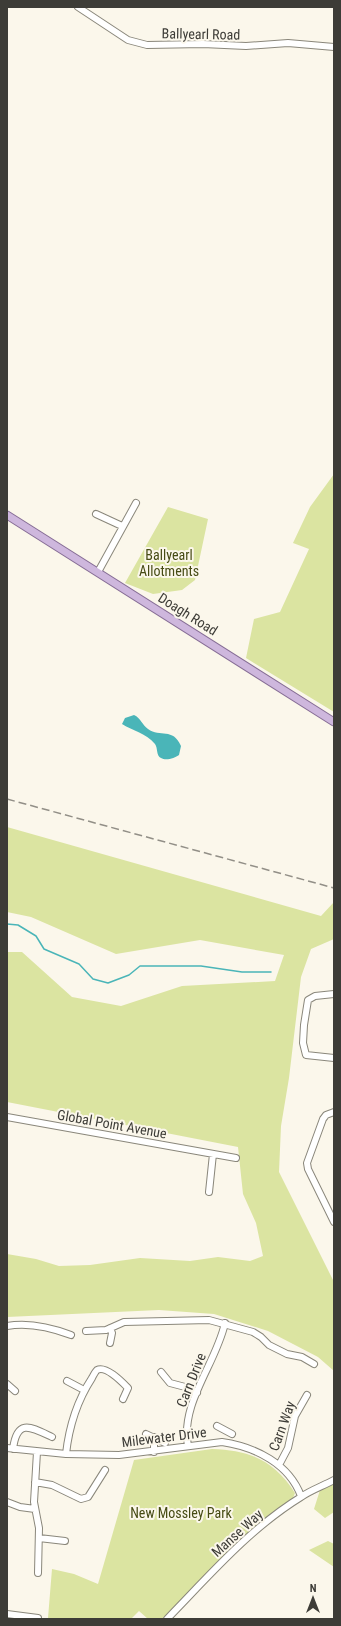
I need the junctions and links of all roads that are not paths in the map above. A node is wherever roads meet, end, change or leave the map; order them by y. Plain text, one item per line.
1 (78, 7) edge
2 (334, 47) edge
3 (136, 503) dead end
4 (96, 514) dead end
5 (7, 515) edge
6 (122, 526) junction
7 (98, 572) junction
8 (334, 722) edge
9 (334, 994) edge
10 (334, 1058) edge
11 (334, 1112) edge
12 (7, 1117) edge
13 (213, 1154) junction
14 (236, 1158) dead end
15 (209, 1192) dead end
16 (334, 1222) edge
17 (225, 1323) junction
18 (7, 1326) edge
19 (110, 1328) junction
20 (86, 1331) dead end
21 (71, 1335) dead end
22 (110, 1343) dead end
23 (314, 1364) dead end
24 (161, 1372) dead end
25 (67, 1381) dead end
26 (7, 1384) edge
27 (84, 1390) junction
28 (16, 1391) dead end
29 (197, 1393) junction
30 (307, 1395) dead end
31 (123, 1399) dead end
32 (217, 1426) dead end
33 (146, 1434) dead end
34 (52, 1437) dead end
35 (154, 1437) junction
36 (222, 1442) junction
37 (165, 1443) dead end
38 (188, 1446) junction
39 (10, 1449) edge
40 (37, 1452) junction
41 (154, 1452) junction
42 (66, 1454) junction
43 (279, 1465) junction
44 (105, 1470) dead end
45 (334, 1480) edge
46 (35, 1482) junction
47 (301, 1496) junction
48 (7, 1502) edge
49 (36, 1509) junction
50 (39, 1538) junction
51 (65, 1541) dead end
52 (38, 1574) dead end
53 (7, 1614) edge
54 (38, 1618) dead end
55 (167, 1619) edge

1 - 2 street, Ballyearl Road
3 - 6 street
4 - 6 street
5 - 7 main road, Doagh Road
6 - 7 street
7 - 8 main road, Doagh Road
9 - 10 street
11 - 16 street
12 - 13 street, Global Point Avenue
13 - 14 street, Global Point Avenue
13 - 15 street
17 - 19 street
17 - 23 street
17 - 29 street, Carn Drive
18 - 21 street
19 - 20 street
19 - 22 street
24 - 29 street
25 - 27 street
26 - 28 street
27 - 31 street
27 - 42 street
29 - 38 street, Carn Drive
30 - 43 street, Carn Way
32 - 36 street
33 - 35 street
34 - 39 street
35 - 37 street
35 - 41 street
36 - 38 street, Milewater Drive
36 - 43 street, Milewater Drive
38 - 41 street, Milewater Drive
39 - 40 street, Milewater Drive
40 - 42 street, Milewater Drive
40 - 46 street
41 - 42 street, Milewater Drive
43 - 47 street, Milewater Drive
44 - 46 street
45 - 47 street, Manse Way
46 - 49 street
47 - 55 street, Manse Way
48 - 49 street
49 - 50 street
50 - 51 street
50 - 52 street
53 - 54 street

